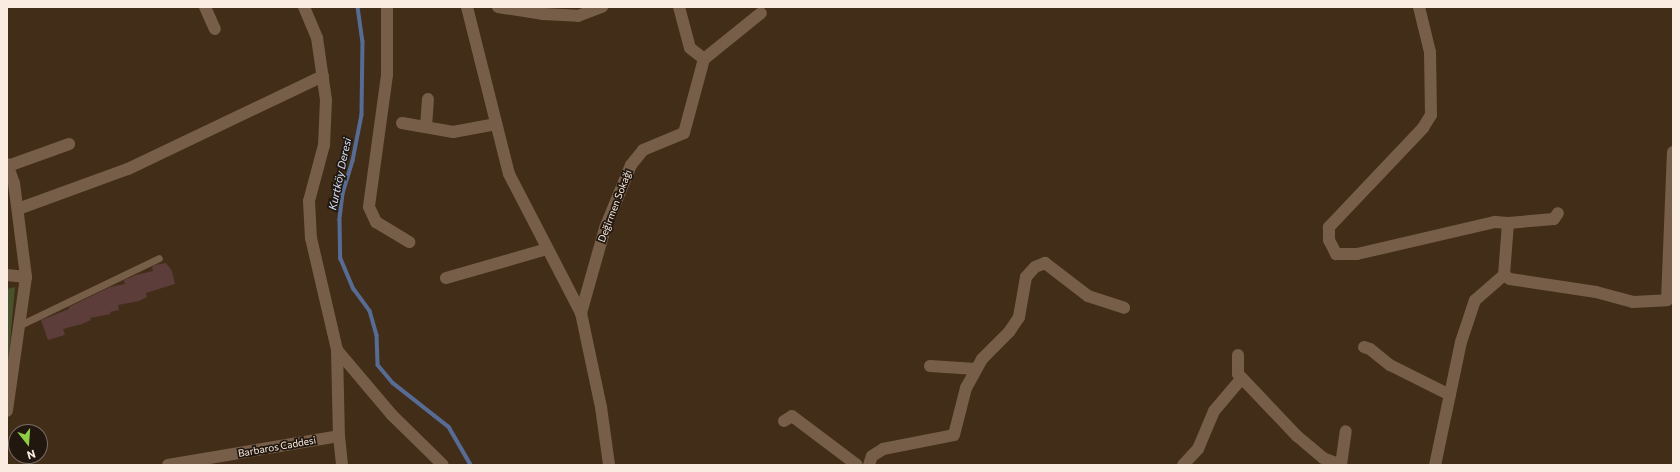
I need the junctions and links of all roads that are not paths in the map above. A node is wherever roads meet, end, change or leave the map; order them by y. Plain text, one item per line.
1 (205, 7) edge
2 (304, 7) edge
3 (387, 7) edge
4 (468, 7) edge
5 (498, 7) edge
6 (602, 7) edge
7 (679, 7) edge
8 (1419, 7) edge
9 (761, 13) dead end
10 (215, 29) dead end
11 (704, 59) junction
12 (324, 76) junction
13 (428, 99) dead end
14 (402, 123) dead end
15 (496, 124) junction
16 (426, 128) junction
17 (68, 144) dead end
18 (1673, 152) edge
19 (8, 165) edge
20 (18, 209) junction
21 (1558, 213) dead end
22 (1508, 223) junction
23 (409, 242) dead end
24 (547, 249) junction
25 (159, 258) dead end
26 (7, 275) edge
27 (1504, 275) junction
28 (26, 277) junction
29 (446, 278) dead end
30 (1124, 308) dead end
31 (581, 313) junction
32 (20, 325) junction
33 (1364, 347) dead end
34 (337, 350) junction
35 (1238, 355) dead end
36 (930, 366) dead end
37 (976, 369) junction
38 (1242, 378) junction
39 (1450, 395) junction
40 (7, 411) edge
41 (784, 421) dead end
42 (1346, 430) dead end
43 (338, 436) junction
44 (168, 465) edge
45 (342, 465) edge
46 (443, 465) edge
47 (609, 465) edge
48 (857, 465) edge
49 (869, 465) edge
50 (1183, 465) edge
51 (1341, 465) edge
52 (1435, 465) edge

1 - 10 street
2 - 12 street
3 - 23 street
4 - 15 street
5 - 6 street
7 - 11 street
8 - 22 street
9 - 11 street
11 - 31 street, Değirmen Sokağı
12 - 20 street
12 - 34 street
13 - 16 street
14 - 16 street
15 - 16 street
15 - 24 street
17 - 19 street
18 - 27 street
19 - 20 street
20 - 28 street
21 - 22 street
22 - 27 street
24 - 29 street
24 - 31 street
25 - 32 lane
26 - 28 street
27 - 39 street
28 - 32 street
30 - 37 street
31 - 47 street
32 - 40 street
33 - 39 street
34 - 43 street
34 - 46 street
35 - 38 street
36 - 37 street
37 - 49 street
38 - 50 street
38 - 51 street
39 - 52 street
41 - 48 street
42 - 51 street
43 - 44 street, Barbaros Caddesi
43 - 45 street

